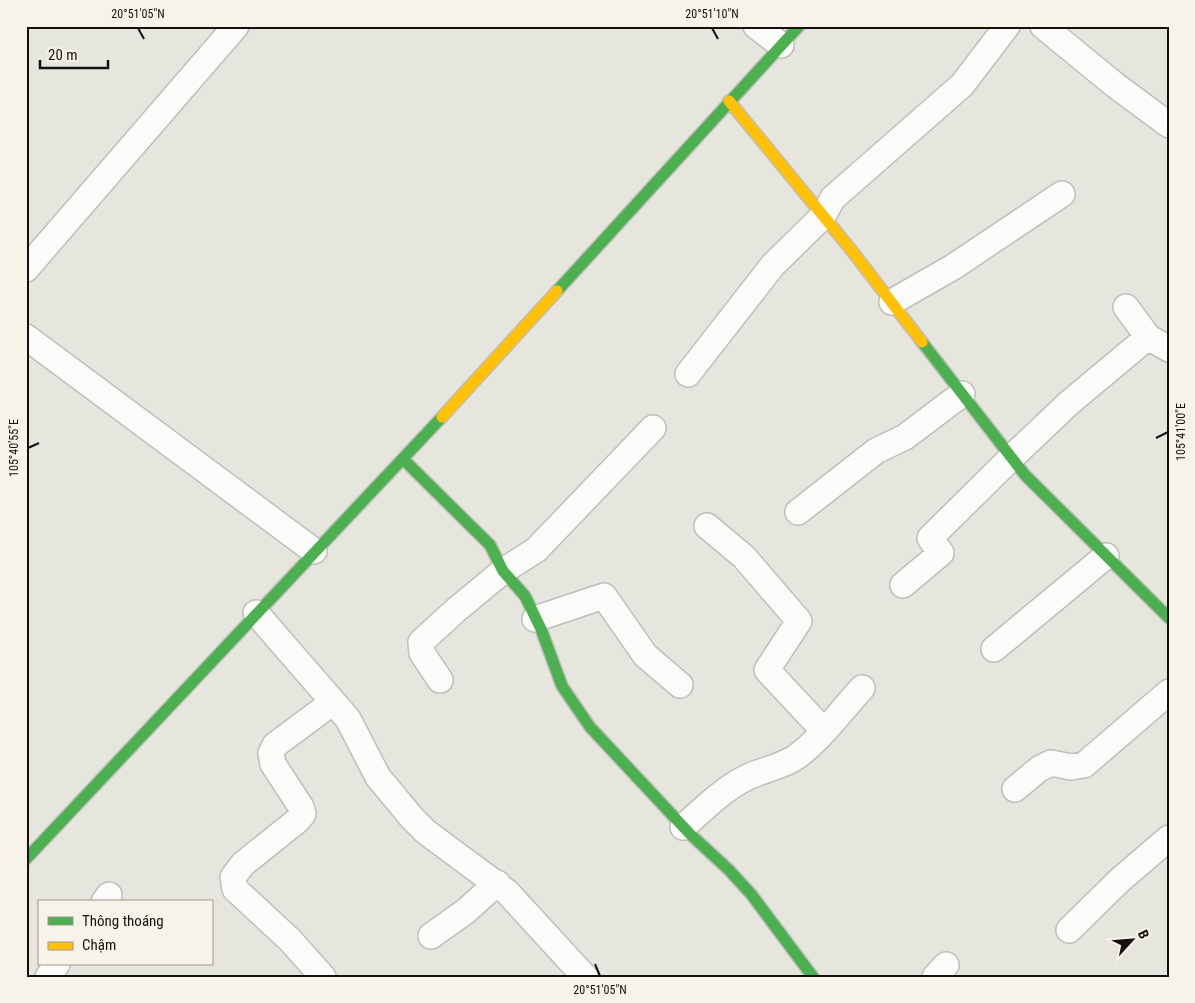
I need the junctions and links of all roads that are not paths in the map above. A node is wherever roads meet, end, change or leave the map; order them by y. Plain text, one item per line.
1 (236, 26) edge
2 (756, 26) edge
3 (799, 26) edge
4 (1007, 26) edge
5 (1043, 26) edge
6 (781, 45) junction
7 (729, 101) junction
8 (1169, 126) edge
9 (1062, 194) dead end
10 (824, 216) junction
11 (26, 269) edge
12 (892, 302) junction
13 (1126, 308) dead end
14 (26, 337) edge
15 (1158, 343) edge
16 (688, 374) dead end
17 (962, 394) junction
18 (653, 428) dead end
19 (1010, 458) junction
20 (403, 459) junction
21 (798, 512) dead end
22 (707, 526) dead end
23 (314, 551) junction
24 (1106, 556) junction
25 (503, 570) junction
26 (903, 585) dead end
27 (256, 613) junction
28 (1169, 618) edge
29 (535, 619) junction
30 (994, 649) dead end
31 (440, 680) dead end
32 (680, 685) dead end
33 (862, 688) dead end
34 (1169, 692) edge
35 (333, 702) junction
36 (824, 731) junction
37 (1015, 789) dead end
38 (683, 826) junction
39 (1169, 838) edge
40 (26, 859) edge
41 (497, 883) junction
42 (1069, 930) dead end
43 (431, 936) dead end
44 (56, 966) edge
45 (48, 977) edge
46 (323, 977) edge
47 (585, 977) edge
48 (813, 977) edge

1 - 11 street
2 - 6 street
3 - 6 street
4 - 10 street
5 - 8 street
6 - 7 street
7 - 10 street
7 - 20 street
9 - 12 street
10 - 12 street
10 - 16 street
12 - 17 street
13 - 15 street
14 - 23 street
15 - 19 street
17 - 19 street
17 - 21 street
18 - 25 street
19 - 24 street
19 - 26 street
20 - 23 street
20 - 25 street
22 - 36 street
23 - 27 street
24 - 28 street
24 - 30 street
25 - 29 street
25 - 31 street
27 - 35 street
27 - 40 street
29 - 32 street
29 - 38 street
33 - 36 street
34 - 37 street
35 - 41 street
35 - 46 street
36 - 38 street
38 - 48 street
39 - 42 street
41 - 43 street
41 - 47 street
44 - 45 street

